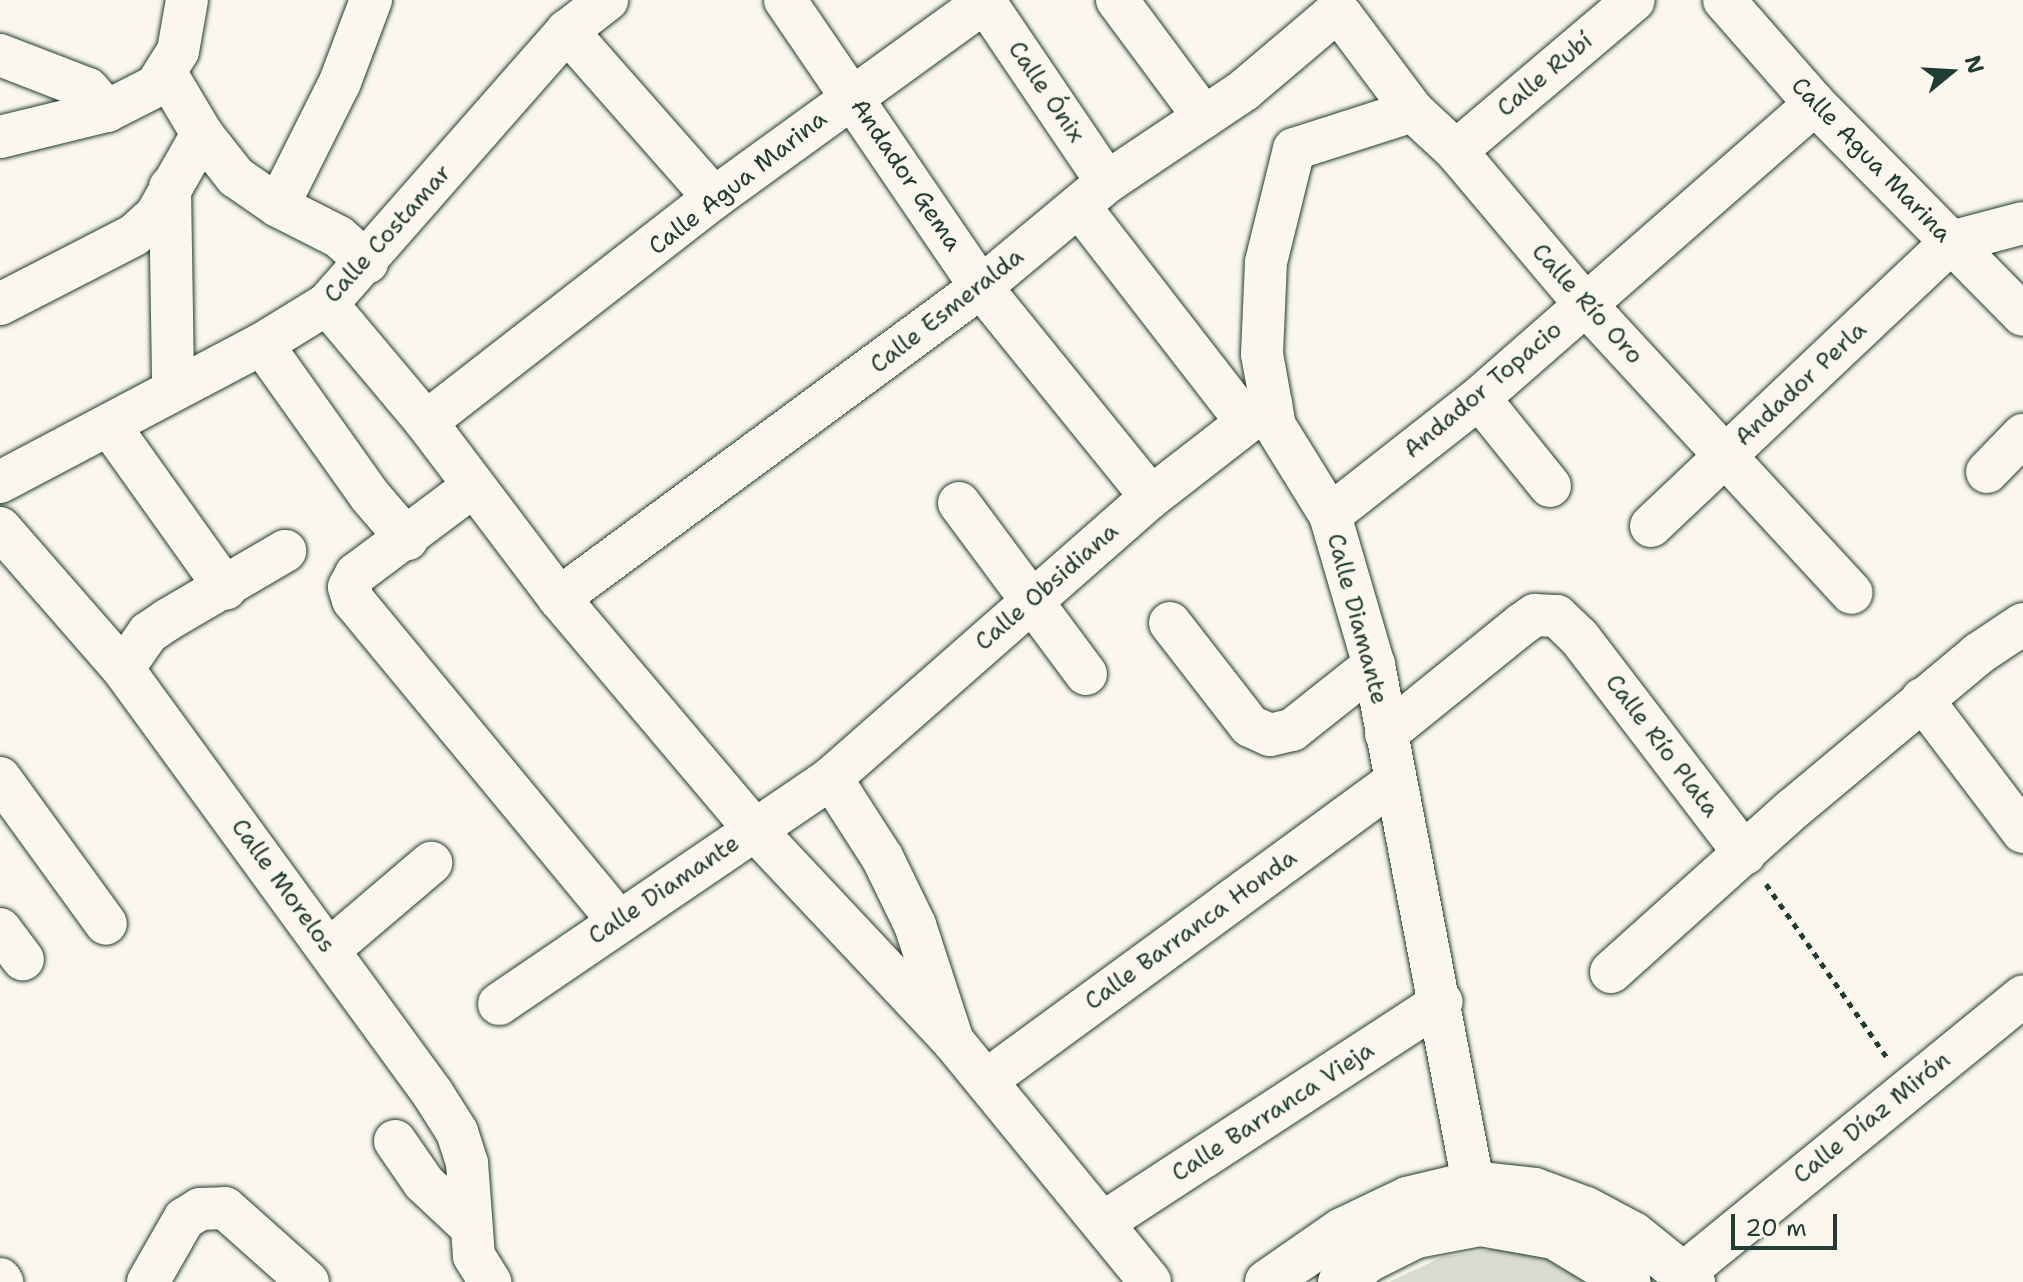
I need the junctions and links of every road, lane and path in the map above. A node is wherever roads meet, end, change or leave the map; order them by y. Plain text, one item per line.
1 (187, 0) edge
2 (371, 0) edge
3 (607, 0) edge
4 (785, 0) edge
5 (1117, 0) edge
6 (1634, 0) edge
7 (1724, 0) edge
8 (986, 1) edge
9 (1329, 18) joint
10 (567, 31) junction
11 (0, 55) edge
12 (167, 75) junction
13 (853, 95) junction
14 (1815, 104) junction
15 (107, 111) junction
16 (1413, 111) junction
17 (1204, 117) junction
18 (202, 134) junction
19 (0, 137) edge
20 (1456, 151) junction
21 (170, 187) junction
22 (1093, 194) junction
23 (714, 198) junction
24 (278, 206) junction
25 (2023, 223) edge
26 (1951, 242) junction
27 (367, 262) junction
28 (981, 287) junction
29 (0, 304) edge
30 (327, 304) junction
31 (1585, 304) junction
32 (2023, 315) edge
33 (262, 344) junction
34 (173, 389) junction
35 (1479, 398) junction
36 (1258, 412) junction
37 (426, 422) junction
38 (109, 425) junction
39 (2023, 435) edge
40 (1725, 455) junction
41 (1987, 472) dead end
42 (3, 473) edge
43 (1550, 486) dead end
44 (471, 488) junction
45 (1151, 497) junction
46 (959, 503) dead end
47 (1330, 515) junction
48 (1651, 526) dead end
49 (0, 528) edge
50 (407, 539) junction
51 (285, 551) dead end
52 (226, 589) junction
53 (1852, 593) dead end
54 (559, 598) junction
55 (1028, 602) junction
56 (1170, 623) dead end
57 (2023, 624) edge
58 (1374, 665) junction
59 (123, 669) junction
60 (1086, 674) dead end
61 (1922, 699) junction
62 (1386, 734) junction
63 (0, 778) edge
64 (831, 778) junction
65 (1394, 782) junction
66 (754, 829) junction
67 (2023, 832) edge
68 (1745, 854) junction
69 (431, 863) dead end
70 (618, 920) junction
71 (106, 924) dead end
72 (330, 949) junction
73 (1611, 972) dead end
74 (2023, 996) edge
75 (1442, 1002) junction
76 (499, 1004) dead end
77 (953, 1041) junction
78 (988, 1079) junction
79 (1908, 1087) junction
80 (395, 1141) dead end
81 (1477, 1203) junction
82 (1104, 1222) junction
83 (469, 1225) junction
84 (1689, 1277) edge
85 (148, 1282) edge
86 (308, 1282) edge
87 (490, 1282) edge
88 (1150, 1282) edge
89 (1267, 1282) edge
90 (1340, 1282) edge
91 (1629, 1282) edge

1 - 12 street
2 - 24 street
3 - 10 street, Calle Costamar
4 - 13 street, Andador Gema
5 - 17 street
6 - 20 street, Calle Rubí
7 - 14 street, Calle Agua Marina
8 - 13 street, Calle Agua Marina
8 - 22 street, Calle Ónix
9 - 16 street, Calle Río Oro
9 - 17 street, Calle Esmeralda
10 - 23 street
10 - 27 street, Calle Costamar
11 - 15 street
12 - 15 street
12 - 18 street
13 - 23 street, Calle Agua Marina
13 - 28 street, Andador Gema
14 - 26 street, Calle Agua Marina
14 - 31 street, Andador Topacio
15 - 19 street
16 - 20 street, Calle Río Oro
16 - 36 street, Calle Diamante
17 - 22 street, Calle Esmeralda
18 - 21 street
18 - 24 street
20 - 31 street, Calle Río Oro
21 - 29 street
21 - 34 street
22 - 28 street, Calle Esmeralda
22 - 36 street, Calle Diamante
23 - 37 street, Calle Agua Marina
24 - 27 street
25 - 26 street
26 - 32 street, Calle Agua Marina
26 - 40 street, Andador Perla
27 - 30 street, Calle Costamar
28 - 45 street, Andador Gema
28 - 54 street, Calle Esmeralda
30 - 33 street, Calle Costamar
30 - 37 street
31 - 35 street, Andador Topacio
31 - 40 street, Calle Río Oro
33 - 34 street, Calle Costamar
33 - 50 street
34 - 38 street, Calle Costamar
35 - 43 street
35 - 47 street, Andador Topacio
36 - 45 street, Calle Obsidiana
36 - 47 street, Calle Diamante
37 - 44 street
38 - 42 street, Calle Costamar
38 - 52 street
39 - 41 street
40 - 48 street, Andador Perla
40 - 53 street, Calle Río Oro
44 - 50 street
44 - 54 street
45 - 55 street, Calle Obsidiana
46 - 55 street
47 - 58 street, Calle Diamante
49 - 59 street, Calle Morelos
50 - 70 street
51 - 52 street
52 - 59 street
54 - 66 street
55 - 60 street
55 - 64 street, Calle Obsidiana
56 - 58 street
57 - 61 street
58 - 62 street, Calle Diamante
59 - 72 street, Calle Morelos
61 - 67 street
61 - 68 street
62 - 65 street, Calle Diamante
62 - 68 street, Calle Río Plata
63 - 71 street
64 - 66 street, Calle Diamante
64 - 77 street
65 - 75 street, Calle Diamante
65 - 78 street, Calle Barranca Honda
66 - 70 street, Calle Diamante
66 - 77 street
68 - 73 street
68 - 79 path
69 - 72 street
70 - 76 street, Calle Diamante
72 - 83 street, Calle Morelos
74 - 79 street, Calle Díaz Mirón
75 - 81 street, Calle Diamante
75 - 82 street, Calle Barranca Vieja
77 - 78 street
78 - 82 street
79 - 84 street, Calle Díaz Mirón
80 - 83 street
81 - 84 main road
81 - 89 main road
81 - 90 main road
81 - 91 main road
82 - 88 street
83 - 87 street, Calle Morelos
85 - 86 street

